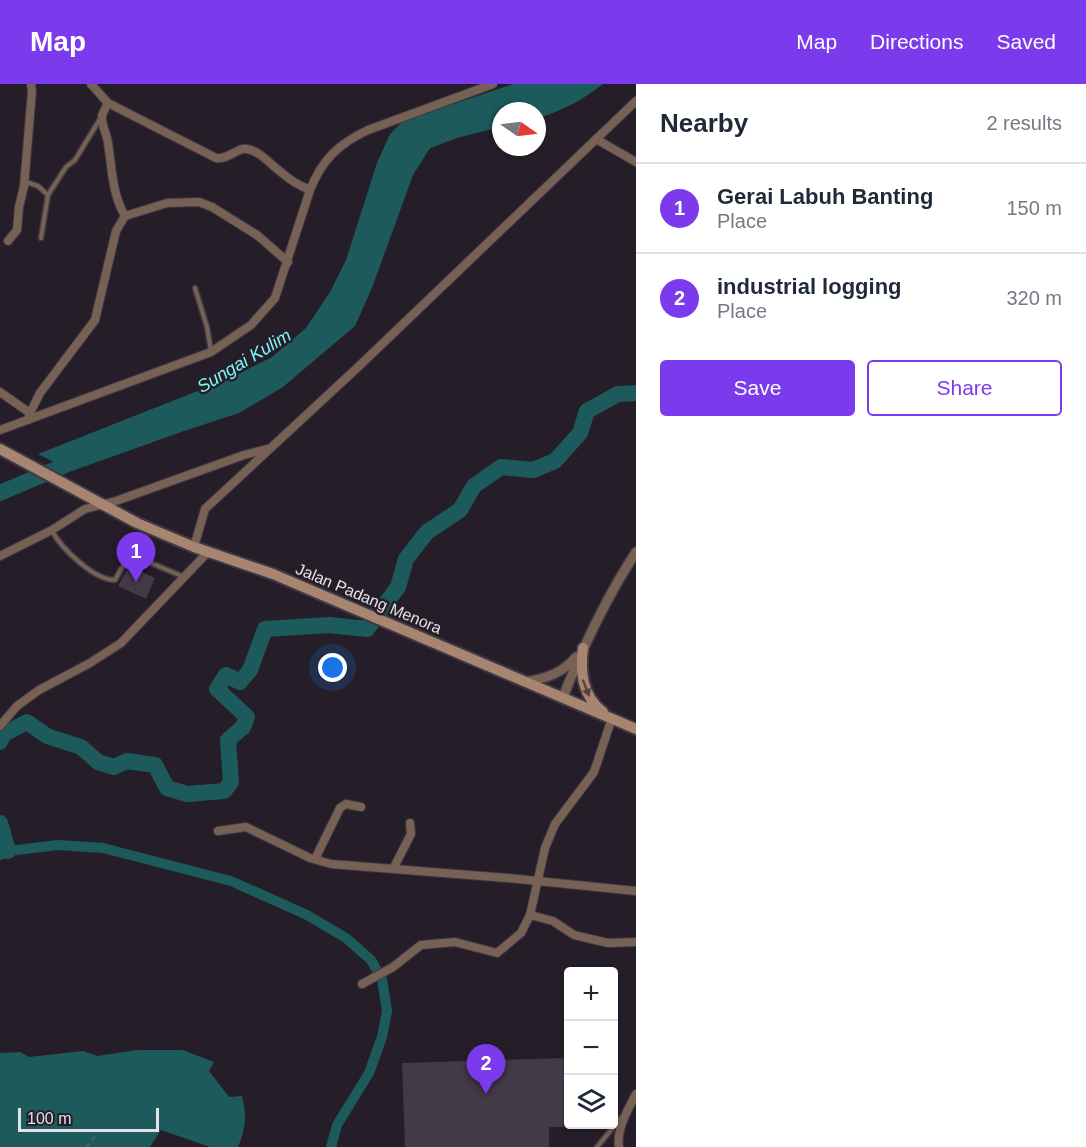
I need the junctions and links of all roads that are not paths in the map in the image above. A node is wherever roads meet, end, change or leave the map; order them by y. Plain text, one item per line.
1 (30, 84) edge
2 (91, 84) edge
3 (493, 84) edge
4 (636, 101) edge
5 (108, 103) junction
6 (102, 116) junction
7 (596, 139) junction
8 (636, 162) edge
9 (24, 181) junction
10 (310, 190) junction
11 (48, 195) junction
12 (125, 216) junction
13 (41, 238) dead end
14 (8, 241) dead end
15 (288, 262) junction
16 (195, 288) dead end
17 (211, 352) junction
18 (0, 392) edge
19 (29, 416) junction
20 (0, 430) edge
21 (270, 449) junction
22 (3, 450) edge
23 (105, 504) junction
24 (52, 530) junction
25 (194, 547) junction
26 (208, 552) junction
27 (636, 552) edge
28 (0, 556) edge
29 (184, 577) junction
30 (583, 648) junction
31 (526, 682) junction
32 (563, 698) junction
33 (612, 718) junction
34 (0, 726) edge
35 (636, 729) edge
36 (361, 807) dead end
37 (410, 823) dead end
38 (218, 831) dead end
39 (315, 859) junction
40 (393, 869) junction
41 (538, 881) junction
42 (636, 891) edge
43 (530, 915) junction
44 (636, 942) edge
45 (362, 984) dead end
46 (636, 1094) edge
47 (626, 1113) junction
48 (597, 1147) edge
49 (619, 1147) edge

1 - 9 street
2 - 5 street
3 - 10 street
4 - 7 street
5 - 6 street
5 - 10 street
6 - 11 lane
6 - 12 street
7 - 8 street
7 - 21 street
9 - 11 lane
9 - 14 street
10 - 15 street
11 - 13 lane
12 - 15 street
12 - 19 street
15 - 17 street
16 - 17 lane
17 - 19 street
18 - 19 street
19 - 20 street
21 - 23 street
21 - 25 street
22 - 23 main road, Jalan Padang Menora
23 - 24 street
23 - 25 main road, Jalan Padang Menora
24 - 28 street
24 - 29 lane
25 - 26 main road, Jalan Padang Menora
26 - 29 street
26 - 31 main road, Jalan Padang Menora
27 - 30 street
29 - 34 street
30 - 31 street
30 - 32 street
30 -> 33 main road
31 - 32 main road, Jalan Padang Menora
32 - 33 main road, Jalan Padang Menora
33 - 35 main road, Jalan Padang Menora
33 - 41 street
36 - 39 street
37 - 40 street
38 - 39 street
39 - 40 street
40 - 41 street
41 - 42 street
41 - 43 street
43 - 44 street
43 - 45 street
46 - 47 street
47 - 48 lane
47 - 49 street

